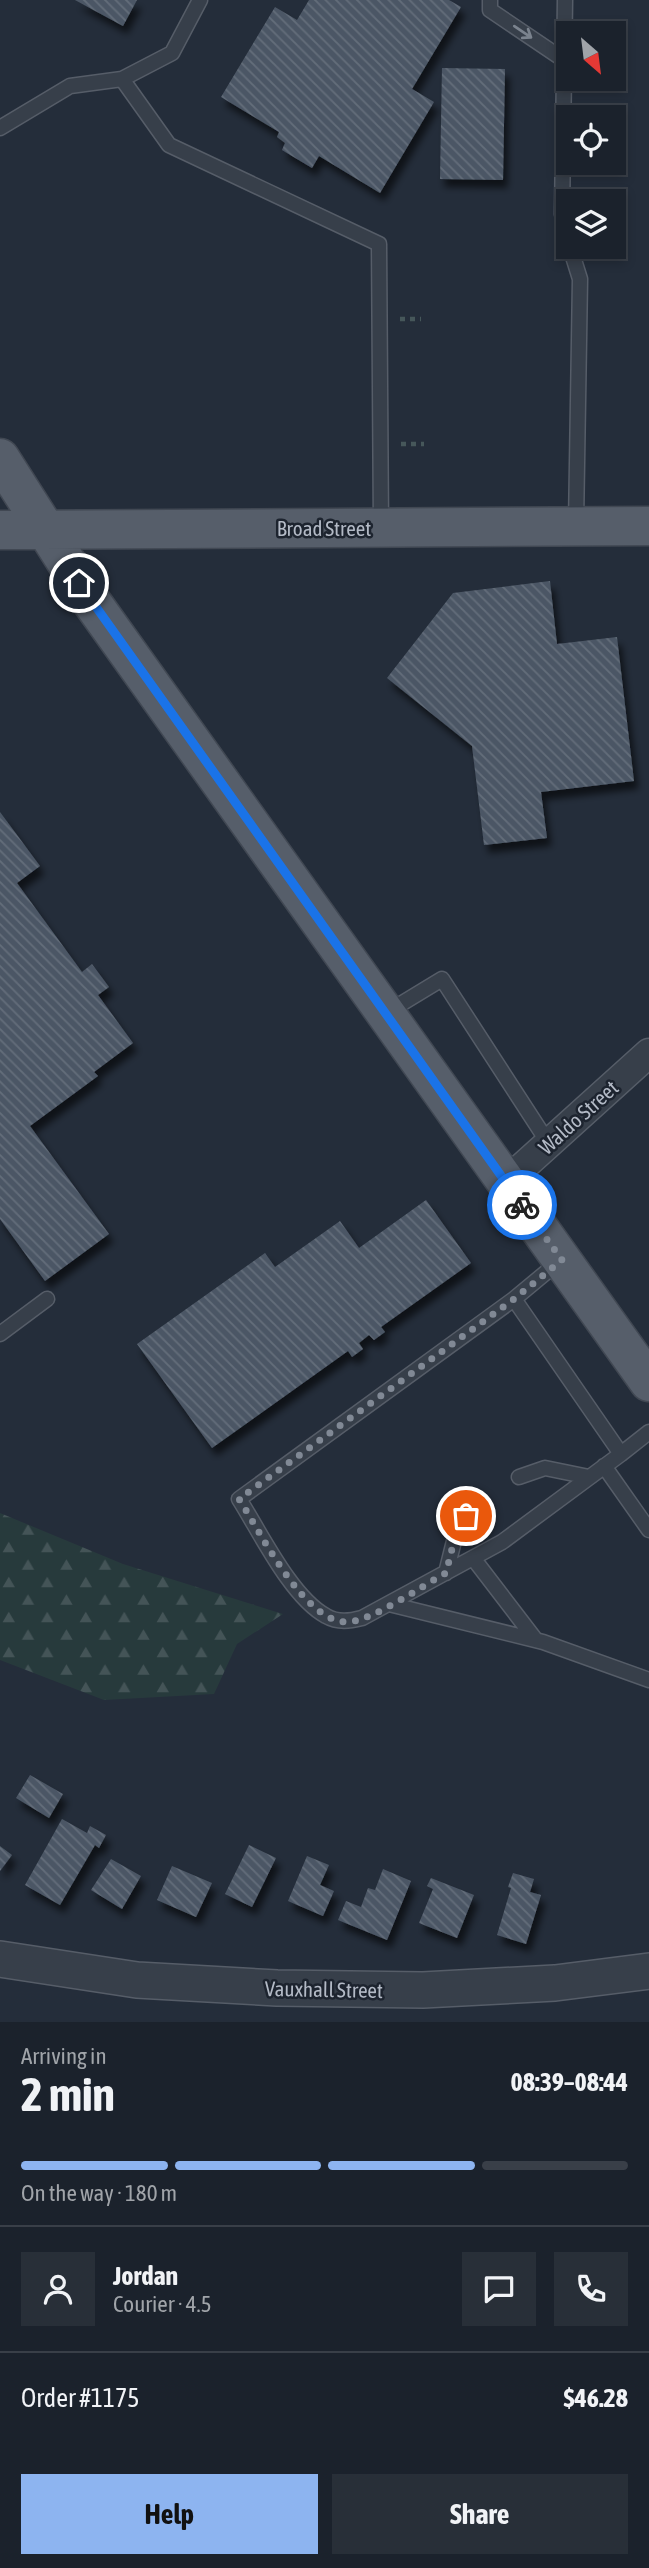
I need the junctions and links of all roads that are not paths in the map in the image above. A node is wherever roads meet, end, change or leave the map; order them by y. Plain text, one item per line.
1 (200, 0) edge
2 (491, 0) edge
3 (565, 0) edge
4 (565, 21) edge
5 (556, 55) edge
6 (122, 79) junction
7 (564, 91) edge
8 (0, 128) edge
9 (562, 189) edge
10 (573, 259) edge
11 (0, 458) edge
12 (576, 526) junction
13 (649, 526) edge
14 (381, 528) junction
15 (0, 530) edge
16 (44, 530) junction
17 (386, 1013) junction
18 (649, 1053) edge
19 (549, 1144) junction
20 (506, 1182) junction
21 (562, 1260) junction
22 (47, 1299) dead end
23 (514, 1299) junction
24 (0, 1334) edge
25 (649, 1382) edge
26 (649, 1432) edge
27 (621, 1454) junction
28 (604, 1466) junction
29 (519, 1477) dead end
30 (589, 1477) junction
31 (466, 1516) dead end
32 (649, 1530) edge
33 (473, 1558) junction
34 (446, 1573) junction
35 (389, 1604) junction
36 (535, 1639) junction
37 (649, 1680) edge
38 (0, 1959) edge
39 (649, 1971) edge

1 - 6 lane
2 -> 5 lane
3 - 4 lane
6 - 8 lane
6 - 14 lane
7 - 9 lane
10 - 12 lane
11 - 16 main road
12 - 13 main road, Broad Street
12 - 14 main road, Broad Street
14 - 16 main road, Broad Street
15 - 16 main road, Broad Street
16 - 17 main road
17 - 19 lane
17 - 20 main road
18 - 19 street, Waldo Street
19 - 20 street, Waldo Street
20 - 21 main road
21 - 23 lane
21 - 25 main road
22 - 24 lane
23 - 27 lane
23 - 35 lane
26 - 27 lane
27 - 28 lane
28 - 30 lane
28 - 32 lane
29 - 30 lane
30 - 33 lane
31 - 34 lane
33 - 34 lane
33 - 36 lane
34 - 35 lane
35 - 36 lane
36 - 37 lane
38 - 39 street, Vauxhall Street

